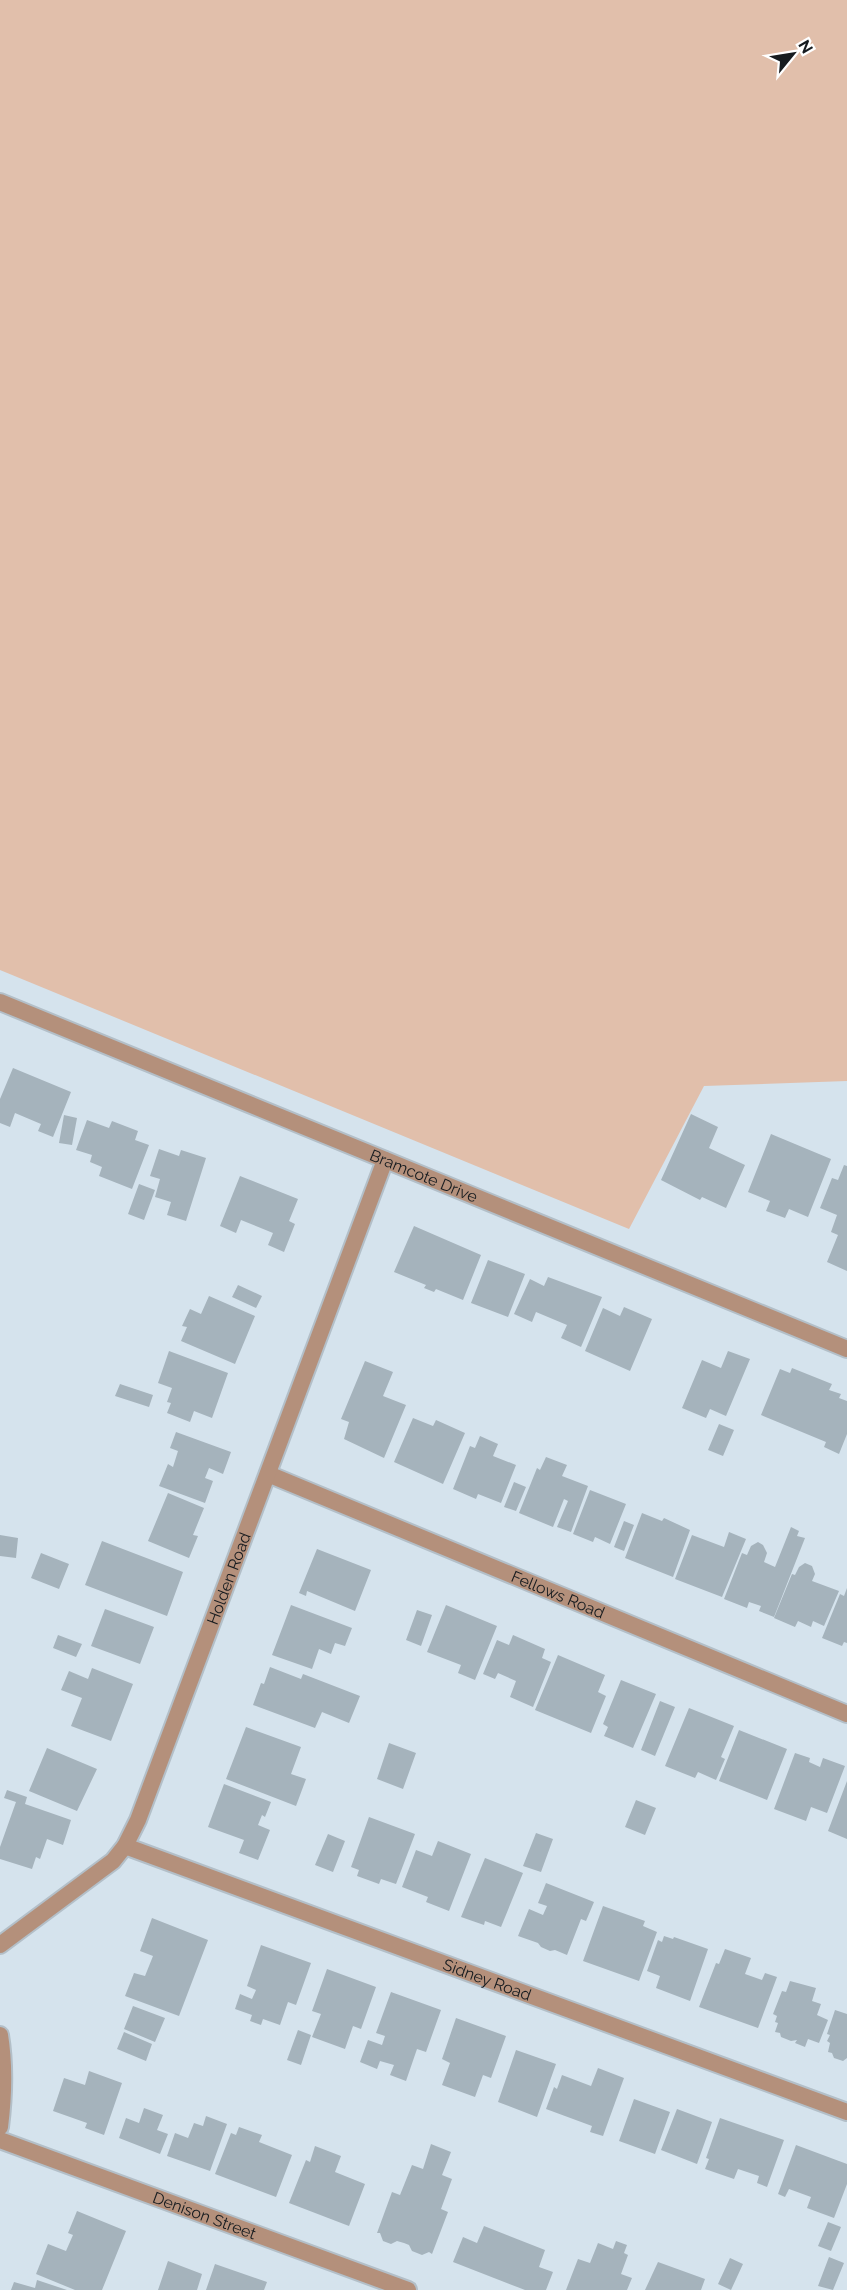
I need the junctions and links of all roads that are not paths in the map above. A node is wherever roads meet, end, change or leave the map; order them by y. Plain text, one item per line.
1 (0, 1002) edge
2 (385, 1160) junction
3 (847, 1349) edge
4 (268, 1474) junction
5 (847, 1714) edge
6 (125, 1846) junction
7 (0, 1945) edge
8 (0, 2035) edge
9 (847, 2112) edge
10 (0, 2127) edge
11 (0, 2140) edge
12 (408, 2290) edge

1 - 2 street, Bramcote Drive
2 - 3 street, Bramcote Drive
2 - 4 street, Holden Road
4 - 5 street, Fellows Road
4 - 6 street, Holden Road
6 - 7 street, Holden Road
6 - 9 street, Sidney Road
8 - 10 street
11 - 12 street, Denison Street

